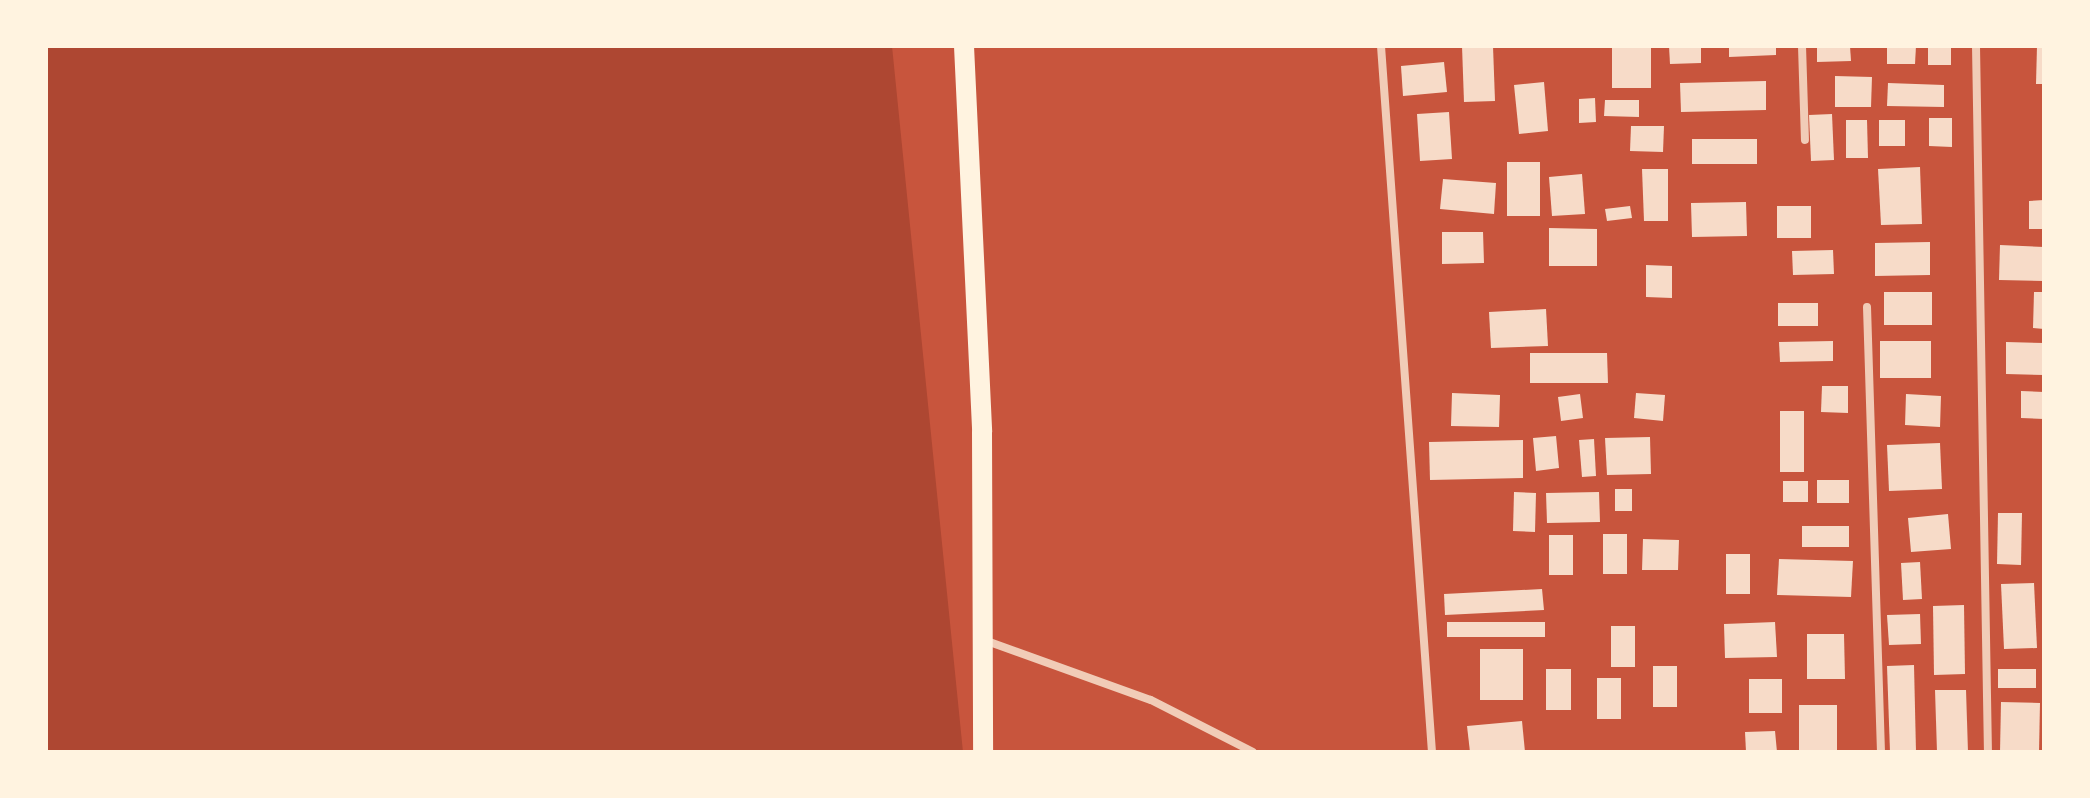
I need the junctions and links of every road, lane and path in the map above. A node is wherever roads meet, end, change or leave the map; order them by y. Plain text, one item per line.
1 (964, 46) edge
2 (1381, 46) edge
3 (1802, 46) edge
4 (1976, 46) edge
5 (1805, 140) dead end
6 (1867, 307) dead end
7 (983, 639) junction
8 (983, 752) edge
9 (1253, 752) edge
10 (1432, 752) edge
11 (1881, 752) edge
12 (1988, 752) edge

1 - 7 main road
2 - 10 street
3 - 5 street
4 - 12 street
6 - 11 street
7 - 8 main road
7 - 9 street

